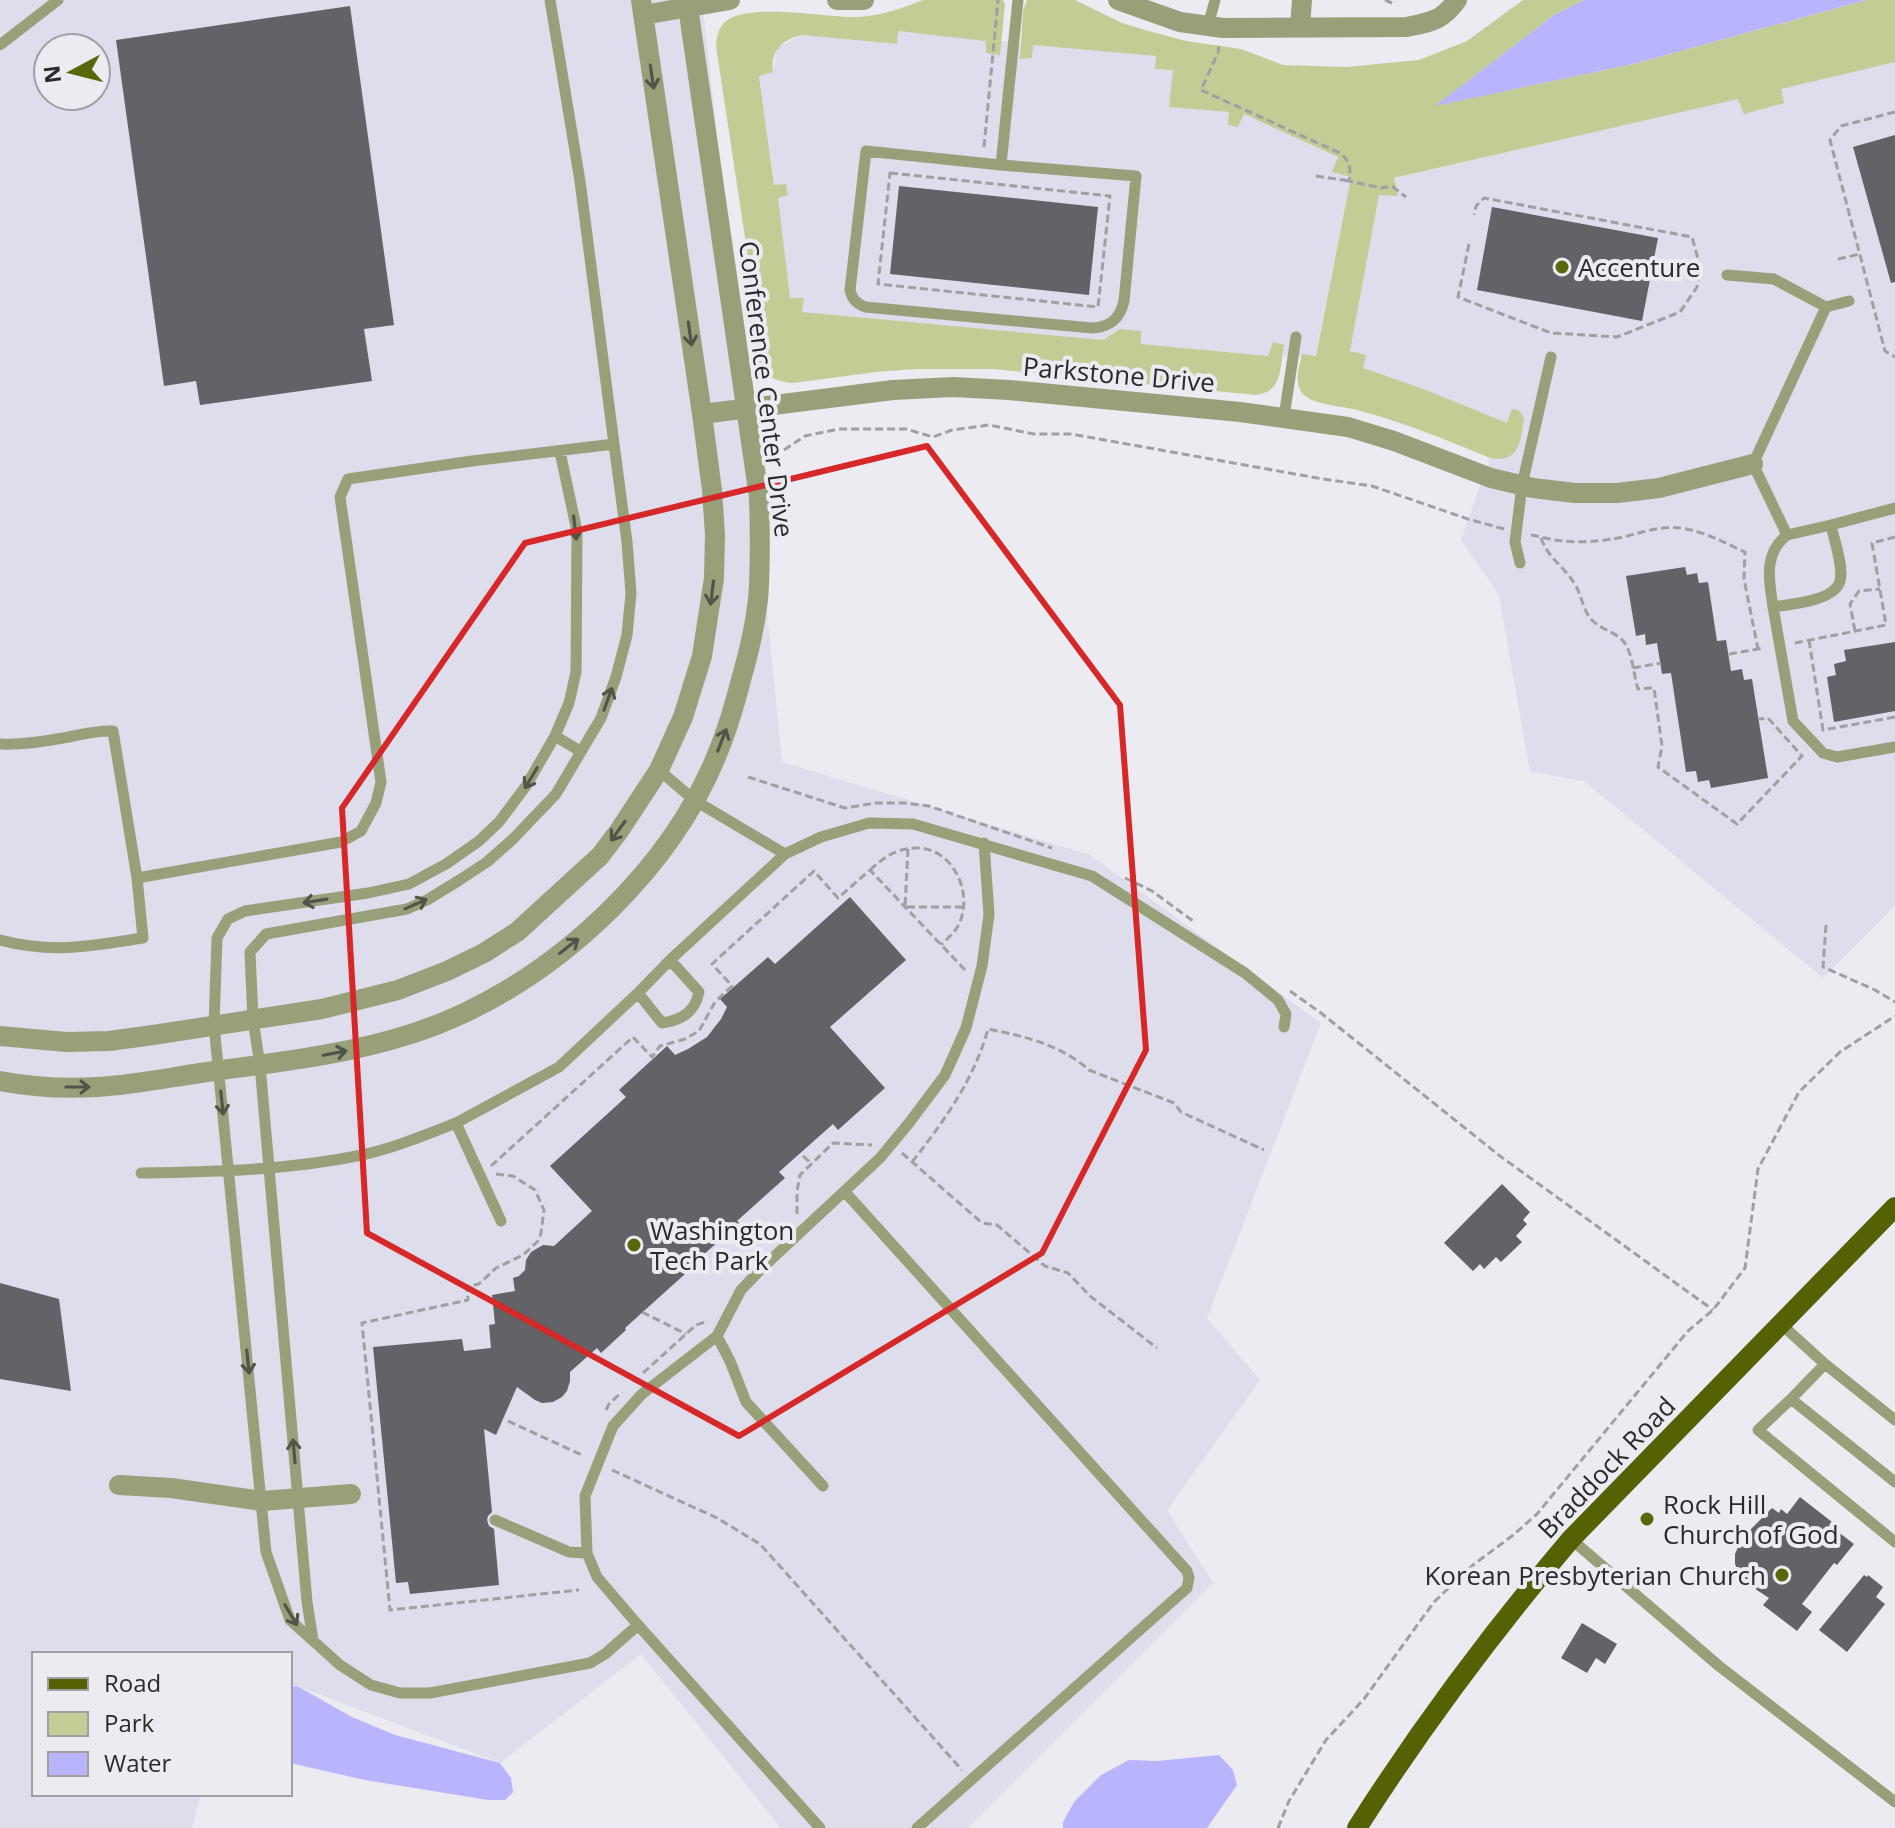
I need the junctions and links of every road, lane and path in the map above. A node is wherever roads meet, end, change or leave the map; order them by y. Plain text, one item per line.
1 (58, 0) edge
2 (550, 0) edge
3 (730, 0) edge
4 (837, 0) edge
5 (864, 0) edge
6 (998, 0) edge
7 (1018, 0) edge
8 (1118, 0) edge
9 (1215, 0) edge
10 (1302, 0) edge
11 (1385, 0) edge
12 (1457, 0) edge
13 (688, 3) edge
14 (1392, 3) dead end
15 (642, 7) edge
16 (1208, 26) junction
17 (1300, 27) junction
18 (0, 45) edge
19 (1219, 46) dead end
20 (1895, 112) edge
21 (982, 162) junction
22 (1001, 165) junction
23 (1316, 176) dead end
24 (1349, 181) junction
25 (980, 182) junction
26 (1406, 197) dead end
27 (1568, 214) junction
28 (1474, 215) dead end
29 (1567, 221) dead end
30 (1469, 244) dead end
31 (1860, 254) junction
32 (1838, 259) dead end
33 (1727, 275) dead end
34 (1849, 301) dead end
35 (1826, 307) junction
36 (1296, 337) dead end
37 (1551, 357) dead end
38 (1895, 357) edge
39 (747, 408) junction
40 (702, 414) junction
41 (1284, 417) junction
42 (614, 444) junction
43 (784, 450) dead end
44 (560, 452) junction
45 (1753, 464) junction
46 (1522, 485) junction
47 (1895, 508) edge
48 (1831, 525) junction
49 (1516, 531) junction
50 (1787, 535) junction
51 (1540, 536) junction
52 (1895, 537) edge
53 (1520, 563) dead end
54 (1880, 589) junction
55 (1773, 607) junction
56 (1855, 631) junction
57 (1758, 649) dead end
58 (1661, 663) dead end
59 (1633, 668) junction
60 (1895, 717) edge
61 (1759, 719) dead end
62 (555, 736) junction
63 (0, 744) edge
64 (1895, 747) edge
65 (580, 751) junction
66 (659, 770) junction
67 (694, 800) junction
68 (984, 843) junction
69 (908, 849) junction
70 (785, 854) junction
71 (870, 870) junction
72 (137, 878) junction
73 (905, 907) junction
74 (963, 907) junction
75 (1826, 925) dead end
76 (0, 940) edge
77 (941, 945) junction
78 (670, 960) junction
79 (970, 975) dead end
80 (638, 993) junction
81 (1895, 1002) edge
82 (1895, 1016) edge
83 (253, 1020) junction
84 (214, 1025) junction
85 (1284, 1027) dead end
86 (0, 1036) edge
87 (260, 1065) junction
88 (219, 1070) junction
89 (0, 1081) edge
90 (456, 1123) junction
91 (892, 1144) junction
92 (1264, 1150) dead end
93 (803, 1156) dead end
94 (912, 1162) junction
95 (812, 1164) dead end
96 (268, 1169) junction
97 (229, 1172) junction
98 (141, 1173) dead end
99 (845, 1192) junction
100 (1895, 1207) edge
101 (501, 1221) dead end
102 (642, 1312) dead end
103 (1781, 1324) junction
104 (686, 1334) dead end
105 (717, 1336) junction
106 (1157, 1348) dead end
107 (1825, 1364) junction
108 (1791, 1399) junction
109 (1895, 1420) edge
110 (508, 1421) dead end
111 (598, 1463) junction
112 (1895, 1482) edge
113 (119, 1485) dead end
114 (823, 1486) dead end
115 (351, 1494) dead end
116 (298, 1499) junction
117 (262, 1501) junction
118 (495, 1520) dead end
119 (1571, 1539) junction
120 (1895, 1542) edge
121 (587, 1553) junction
122 (579, 1590) dead end
123 (638, 1625) junction
124 (313, 1640) junction
125 (971, 1780) junction
126 (1895, 1802) edge
127 (820, 1828) edge
128 (917, 1828) edge
129 (1278, 1828) edge
130 (1357, 1828) edge

1 - 18 lane
2 - 42 lane
3 - 13 street
4 - 5 street
6 - 21 path
7 - 22 lane
8 - 16 street
9 - 16 lane
10 - 17 street
11 - 14 path
12 - 17 street
13 - 15 street
13 - 39 street, Conference Center Drive
15 -> 40 street
16 - 17 street
19 - 24 path
20 - 31 path
21 - 22 lane
21 - 22 lane
21 - 25 path
23 - 24 path
24 - 26 path
25 - 25 path
27 - 28 path
27 - 29 path
27 - 30 path
31 - 32 path
31 - 38 path
33 - 35 lane
34 - 35 lane
35 - 45 lane
36 - 41 lane
37 - 46 lane
39 - 40 street, Parkstone Drive
39 - 41 street, Parkstone Drive
67 -> 39 street, Conference Center Drive
40 -> 66 street
41 - 46 street, Parkstone Drive
42 - 44 lane
65 -> 42 lane
43 - 49 path
44 -> 62 lane
44 - 72 lane
45 - 46 street, Parkstone Drive
45 - 50 lane
46 - 49 lane
47 - 48 lane
48 - 50 lane
48 - 55 lane
49 - 51 path
49 - 53 lane
50 - 55 lane
51 - 57 path
51 - 59 path
52 - 54 path
54 - 56 path
54 - 56 path
55 - 64 lane
56 - 60 path
58 - 59 path
59 - 61 path
62 - 65 lane
62 -> 84 lane
63 - 72 lane
83 -> 65 lane
66 - 67 lane
66 -> 83 street
67 - 70 lane
87 -> 67 street, Conference Center Drive
68 - 70 lane
68 - 85 lane
68 - 91 lane
69 - 71 path
69 - 73 path
69 - 74 path
70 - 78 lane
71 - 73 path
71 - 122 path
72 - 76 lane
73 - 74 path
73 - 77 path
74 - 77 path
75 - 81 path
77 - 79 path
78 - 80 lane
78 - 80 lane
80 - 90 lane
82 - 129 path
83 - 84 street
83 - 87 lane
84 - 86 street
84 - 88 lane
87 - 88 street, Conference Center Drive
87 - 96 lane
89 -> 88 street, Conference Center Drive
88 -> 97 lane
90 - 96 lane
90 - 101 lane
91 - 94 path
91 - 99 lane
92 - 94 path
93 - 95 path
94 - 106 path
96 - 97 lane
116 -> 96 lane
97 - 98 lane
97 -> 117 lane
99 - 105 lane
99 - 125 lane
100 - 103 main road, Braddock Road
102 - 104 path
103 - 107 lane
103 - 119 main road, Braddock Road
105 - 111 lane
105 - 114 lane
107 - 108 lane
107 - 109 lane
108 - 112 lane
108 - 120 lane
110 - 111 path
111 - 121 lane
111 - 125 path
113 - 117 street
115 - 116 street
116 - 117 street
116 - 124 lane
117 -> 124 lane
118 - 121 lane
119 - 126 lane
119 - 130 main road, Braddock Road
121 - 123 lane
123 - 124 lane
123 - 127 lane
125 - 128 lane

